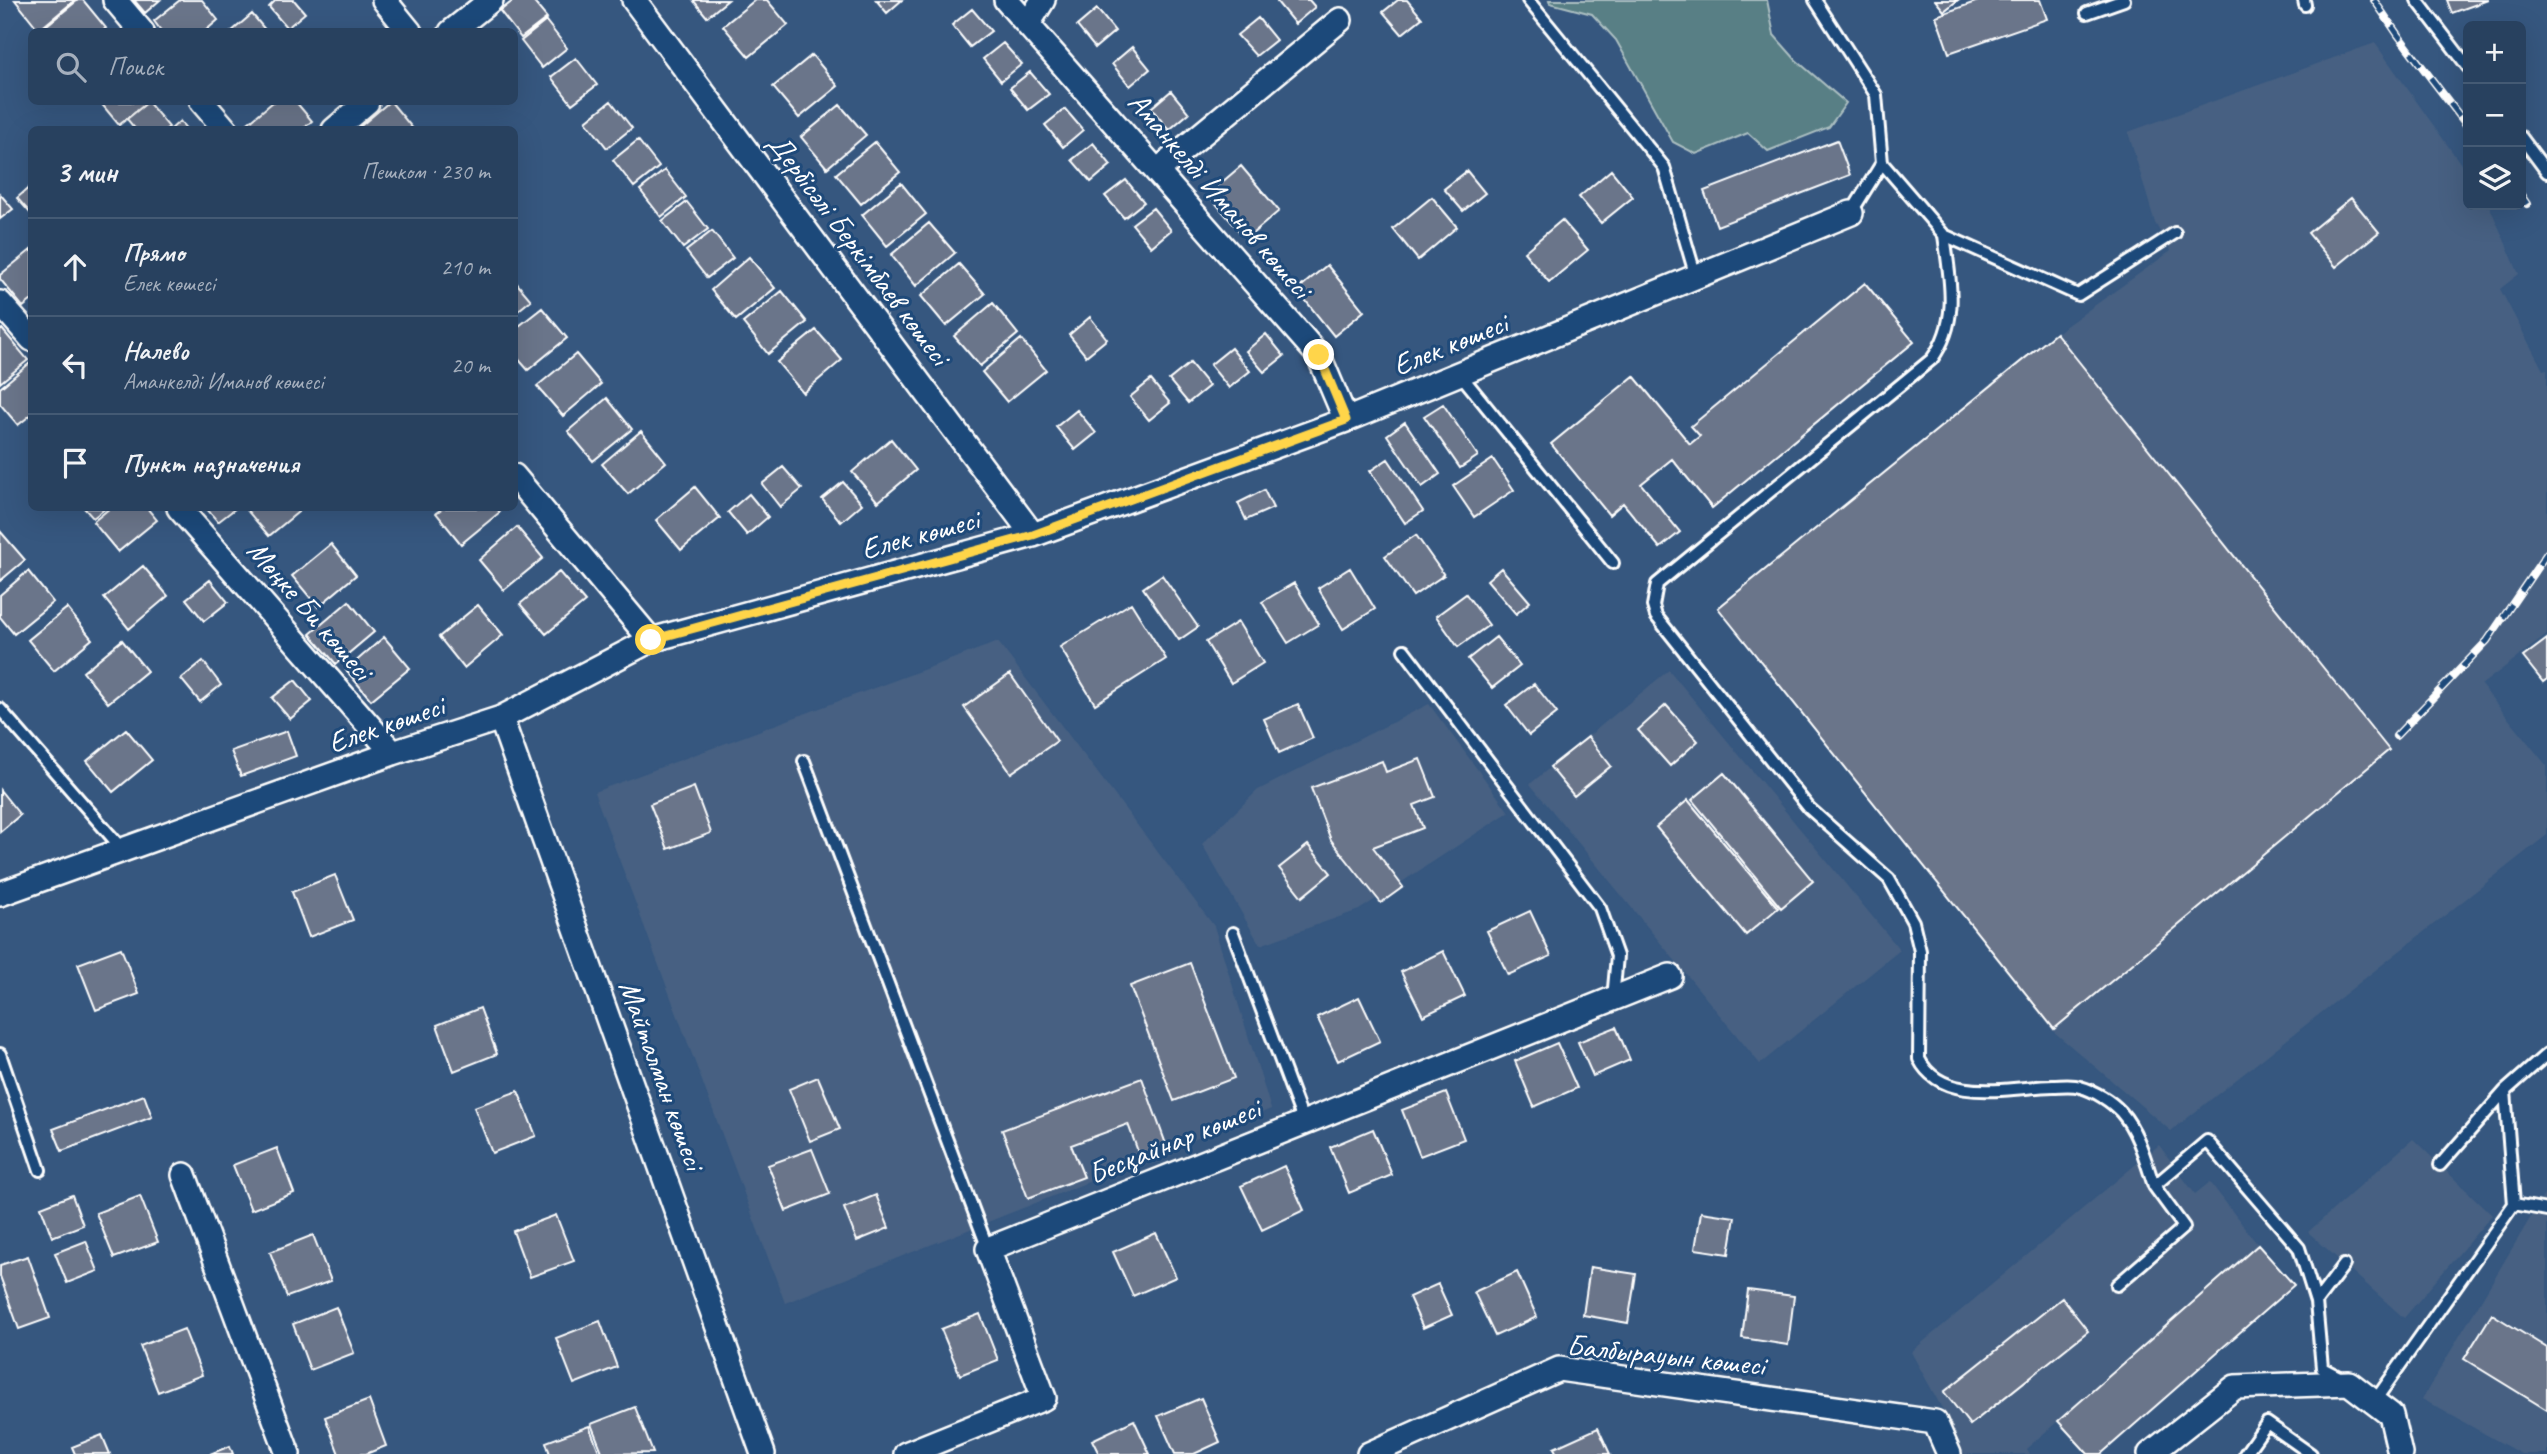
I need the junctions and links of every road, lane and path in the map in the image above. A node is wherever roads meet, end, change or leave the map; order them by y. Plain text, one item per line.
1 (115, 0) edge
2 (384, 0) edge
3 (491, 0) edge
4 (634, 0) edge
5 (1006, 0) edge
6 (1044, 0) edge
7 (1528, 0) edge
8 (1815, 0) edge
9 (2124, 0) edge
10 (2417, 0) edge
11 (2087, 13) dead end
12 (1340, 20) dead end
13 (1028, 24) junction
14 (139, 28) edge
15 (407, 28) edge
16 (456, 28) edge
17 (2463, 60) edge
18 (205, 105) edge
19 (363, 105) edge
20 (223, 126) edge
21 (339, 126) edge
22 (2526, 144) edge
23 (1882, 163) junction
24 (1157, 171) junction
25 (2547, 172) edge
26 (1851, 213) joint
27 (2175, 233) dead end
28 (1944, 235) junction
29 (1696, 276) junction
30 (0, 303) edge
31 (28, 334) edge
32 (1460, 373) junction
33 (1346, 420) junction
34 (518, 480) edge
35 (182, 511) edge
36 (1033, 535) junction
37 (1613, 563) dead end
38 (651, 640) junction
39 (1404, 650) dead end
40 (0, 709) edge
41 (501, 718) junction
42 (393, 753) junction
43 (804, 761) dead end
44 (124, 851) junction
45 (0, 894) edge
46 (1233, 933) dead end
47 (1670, 976) dead end
48 (1613, 999) junction
49 (0, 1054) edge
50 (2547, 1054) edge
51 (2505, 1091) junction
52 (1304, 1123) junction
53 (2440, 1165) dead end
54 (40, 1170) dead end
55 (184, 1175) dead end
56 (2154, 1186) junction
57 (2514, 1204) junction
58 (2547, 1210) edge
59 (988, 1249) junction
60 (2344, 1265) dead end
61 (2117, 1285) dead end
62 (2316, 1301) junction
63 (2349, 1383) junction
64 (2374, 1402) junction
65 (288, 1454) edge
66 (763, 1454) edge
67 (906, 1454) edge
68 (1369, 1454) edge
69 (1949, 1454) edge
70 (2150, 1454) edge
71 (2245, 1454) edge
72 (2311, 1454) edge
73 (2400, 1454) edge

1 - 14 street
2 - 15 street
3 - 16 street
4 - 36 street, Дербісәлі Беркімбаев көшесі
5 - 13 street, Аманкелді Иманов көшесі
6 - 13 street
7 - 29 lane
8 - 23 lane
9 - 11 lane
10 - 17 lane
12 - 24 street
13 - 24 street, Аманкелді Иманов көшесі
18 - 20 street
19 - 21 street
22 - 25 lane
23 - 26 lane
23 - 28 lane
24 - 33 street, Аманкелді Иманов көшесі
26 - 29 street, Елек көшесі
27 - 28 lane
28 - 56 lane
29 - 32 street, Елек көшесі
30 - 31 street
32 - 33 street, Елек көшесі
32 - 37 lane
33 - 36 street, Елек көшесі
34 - 38 street
35 - 42 street, Мөңке Би көшесі
36 - 38 street, Елек көшесі
38 - 41 street, Елек көшесі
39 - 48 lane
40 - 44 lane
41 - 42 street, Елек көшесі
41 - 66 street, Майталман көшесі
42 - 44 street, Елек көшесі
43 - 59 lane
44 - 45 street, Елек көшесі
46 - 52 lane
47 - 48 street, Бесқайнар көшесі
48 - 52 street, Бесқайнар көшесі
49 - 54 lane
50 - 51 lane
51 - 53 lane
51 - 57 lane
52 - 59 street, Бесқайнар көшесі
55 - 65 street
56 - 61 lane
56 - 62 lane
57 - 58 lane
57 - 64 lane
59 - 67 street
60 - 62 lane
62 - 63 lane
63 - 64 street
63 - 70 street
64 - 73 street
68 - 69 street, Балбырауын көшесі
71 - 72 lane

